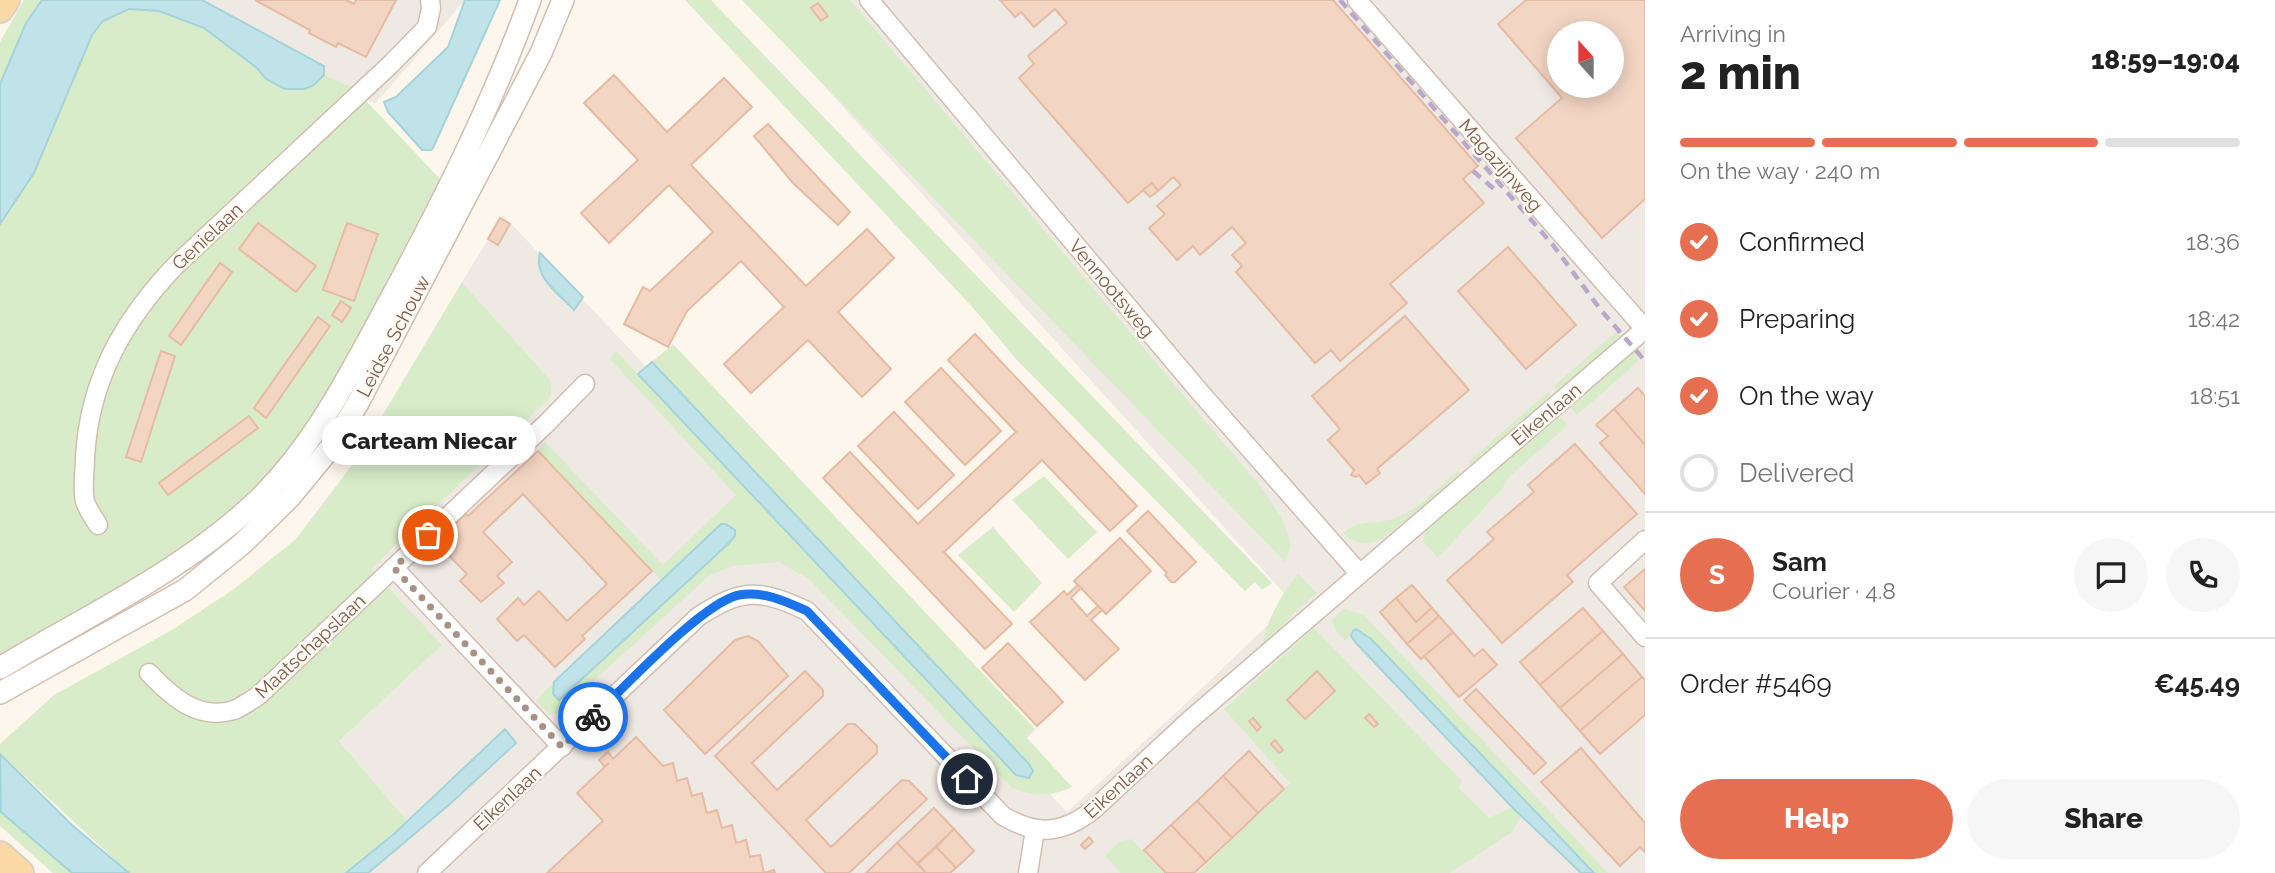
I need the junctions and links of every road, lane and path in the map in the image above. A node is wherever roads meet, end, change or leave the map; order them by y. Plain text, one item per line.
1 (6, 0) edge
2 (430, 0) edge
3 (530, 0) edge
4 (563, 0) edge
5 (869, 0) edge
6 (1357, 0) edge
7 (0, 9) edge
8 (1645, 329) edge
9 (584, 384) dead end
10 (97, 525) dead end
11 (1645, 540) edge
12 (394, 568) junction
13 (1359, 573) junction
14 (1645, 638) edge
15 (0, 668) edge
16 (149, 673) dead end
17 (0, 693) edge
18 (562, 747) junction
19 (1035, 830) junction
20 (0, 855) edge
21 (20, 873) edge
22 (427, 873) edge
23 (1028, 873) edge

1 - 7 main road
2 - 10 street, Genielaan
3 - 15 street, Leidse Schouw
4 - 17 street, Leidse Schouw
5 - 13 street, Vennootsweg
6 - 8 street, Magazijnweg
8 - 13 street, Eikenlaan
9 - 12 street, Maatschapslaan
11 - 14 street
12 - 16 street, Maatschapslaan
12 - 18 street
13 - 19 street, Eikenlaan
18 - 19 street, Eikenlaan
18 - 22 street, Eikenlaan
19 - 23 street
20 - 21 main road

